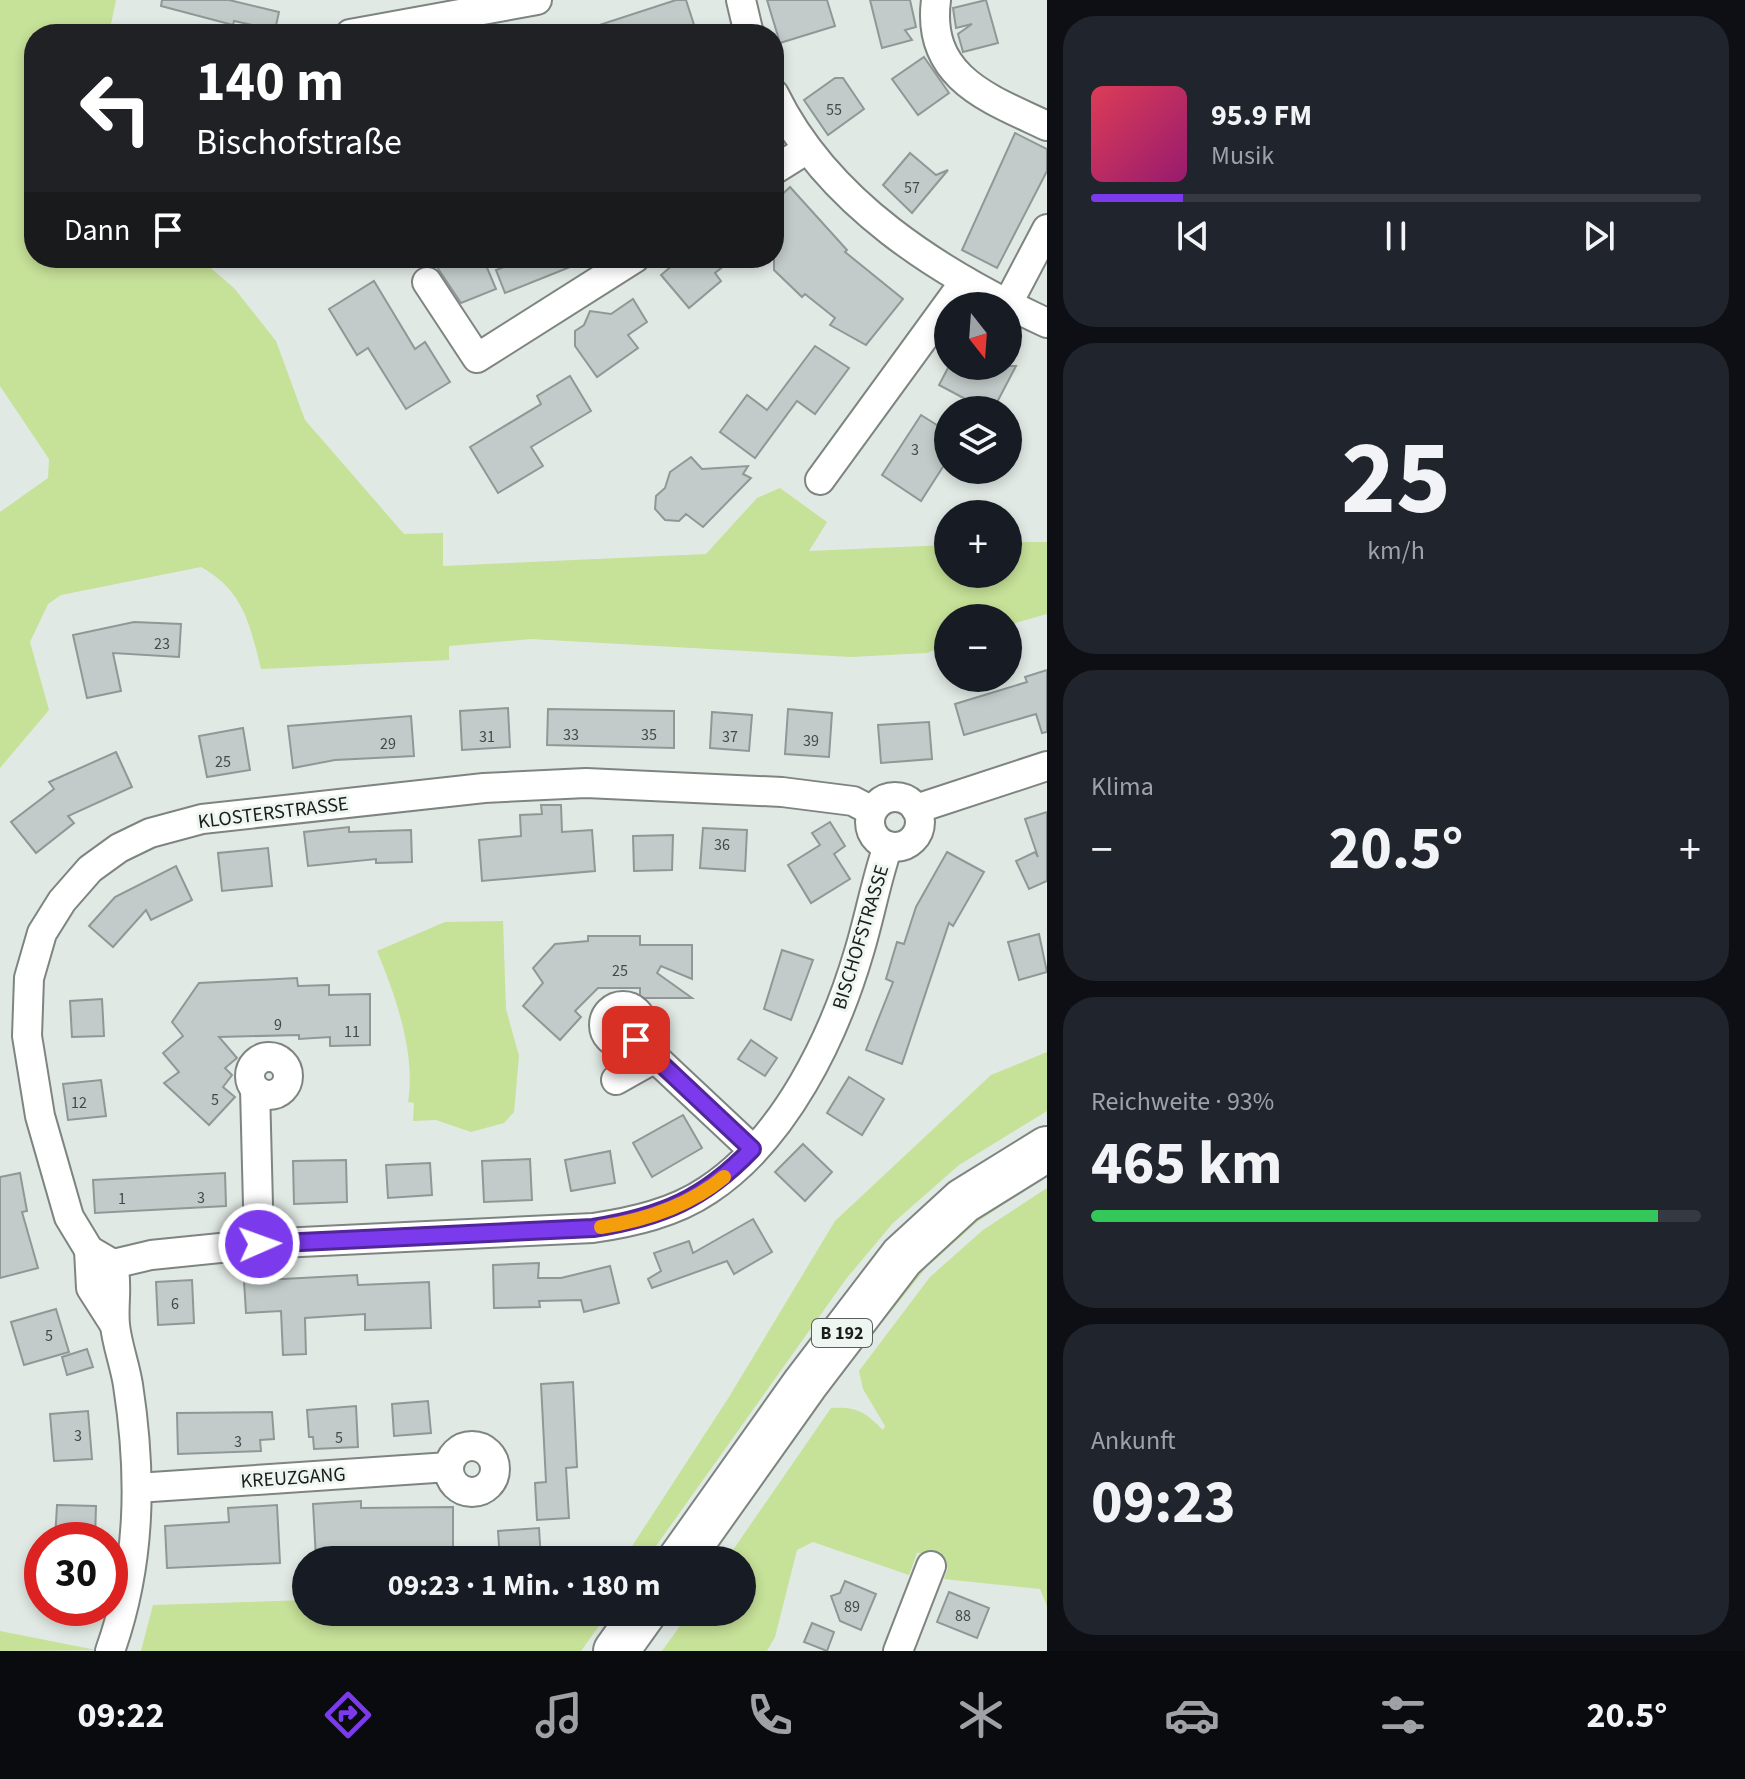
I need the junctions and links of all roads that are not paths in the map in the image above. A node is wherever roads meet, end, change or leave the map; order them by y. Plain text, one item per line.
1 (537, 0) edge
2 (741, 0) edge
3 (936, 0) edge
4 (405, 24) edge
5 (747, 24) edge
6 (784, 112) edge
7 (1047, 126) edge
8 (806, 150) junction
9 (784, 164) edge
10 (1047, 229) edge
11 (619, 268) edge
12 (965, 281) junction
13 (427, 282) dead end
14 (984, 292) edge
15 (1014, 292) edge
16 (1022, 312) edge
17 (1047, 323) edge
18 (820, 480) dead end
19 (1047, 766) edge
20 (916, 809) junction
21 (872, 811) junction
22 (888, 846) junction
23 (616, 1080) dead end
24 (255, 1089) dead end
25 (752, 1149) junction
26 (1047, 1149) edge
27 (259, 1244) junction
28 (89, 1250) junction
29 (113, 1264) junction
30 (114, 1324) junction
31 (449, 1467) dead end
32 (137, 1488) junction
33 (690, 1546) edge
34 (931, 1566) dead end
35 (634, 1626) edge
36 (110, 1651) edge
37 (616, 1651) edge
38 (898, 1651) edge

1 - 4 street
2 - 5 street
3 - 7 street
6 - 8 street
8 - 9 street
8 - 12 street
10 - 15 street
11 - 13 street
12 - 14 street
12 - 18 street
16 - 17 street
19 - 20 street
20 - 21 street
20 - 22 street
21 - 22 street
21 - 28 street, KLOSTERSTRASSE
22 - 25 street, BISCHOFSTRASSE
23 - 25 street
24 - 27 street
25 - 27 street, BISCHOFSTRASSE
26 - 33 main road, B 192
27 - 29 street, BISCHOFSTRASSE
28 - 29 street, KLOSTERSTRASSE
28 - 30 street, KLOSTERSTRASSE
29 - 30 street, KLOSTERSTRASSE
30 - 32 street, KLOSTERSTRASSE
31 - 32 street, KREUZGANG
32 - 36 street, KLOSTERSTRASSE
34 - 38 street
35 - 37 main road

